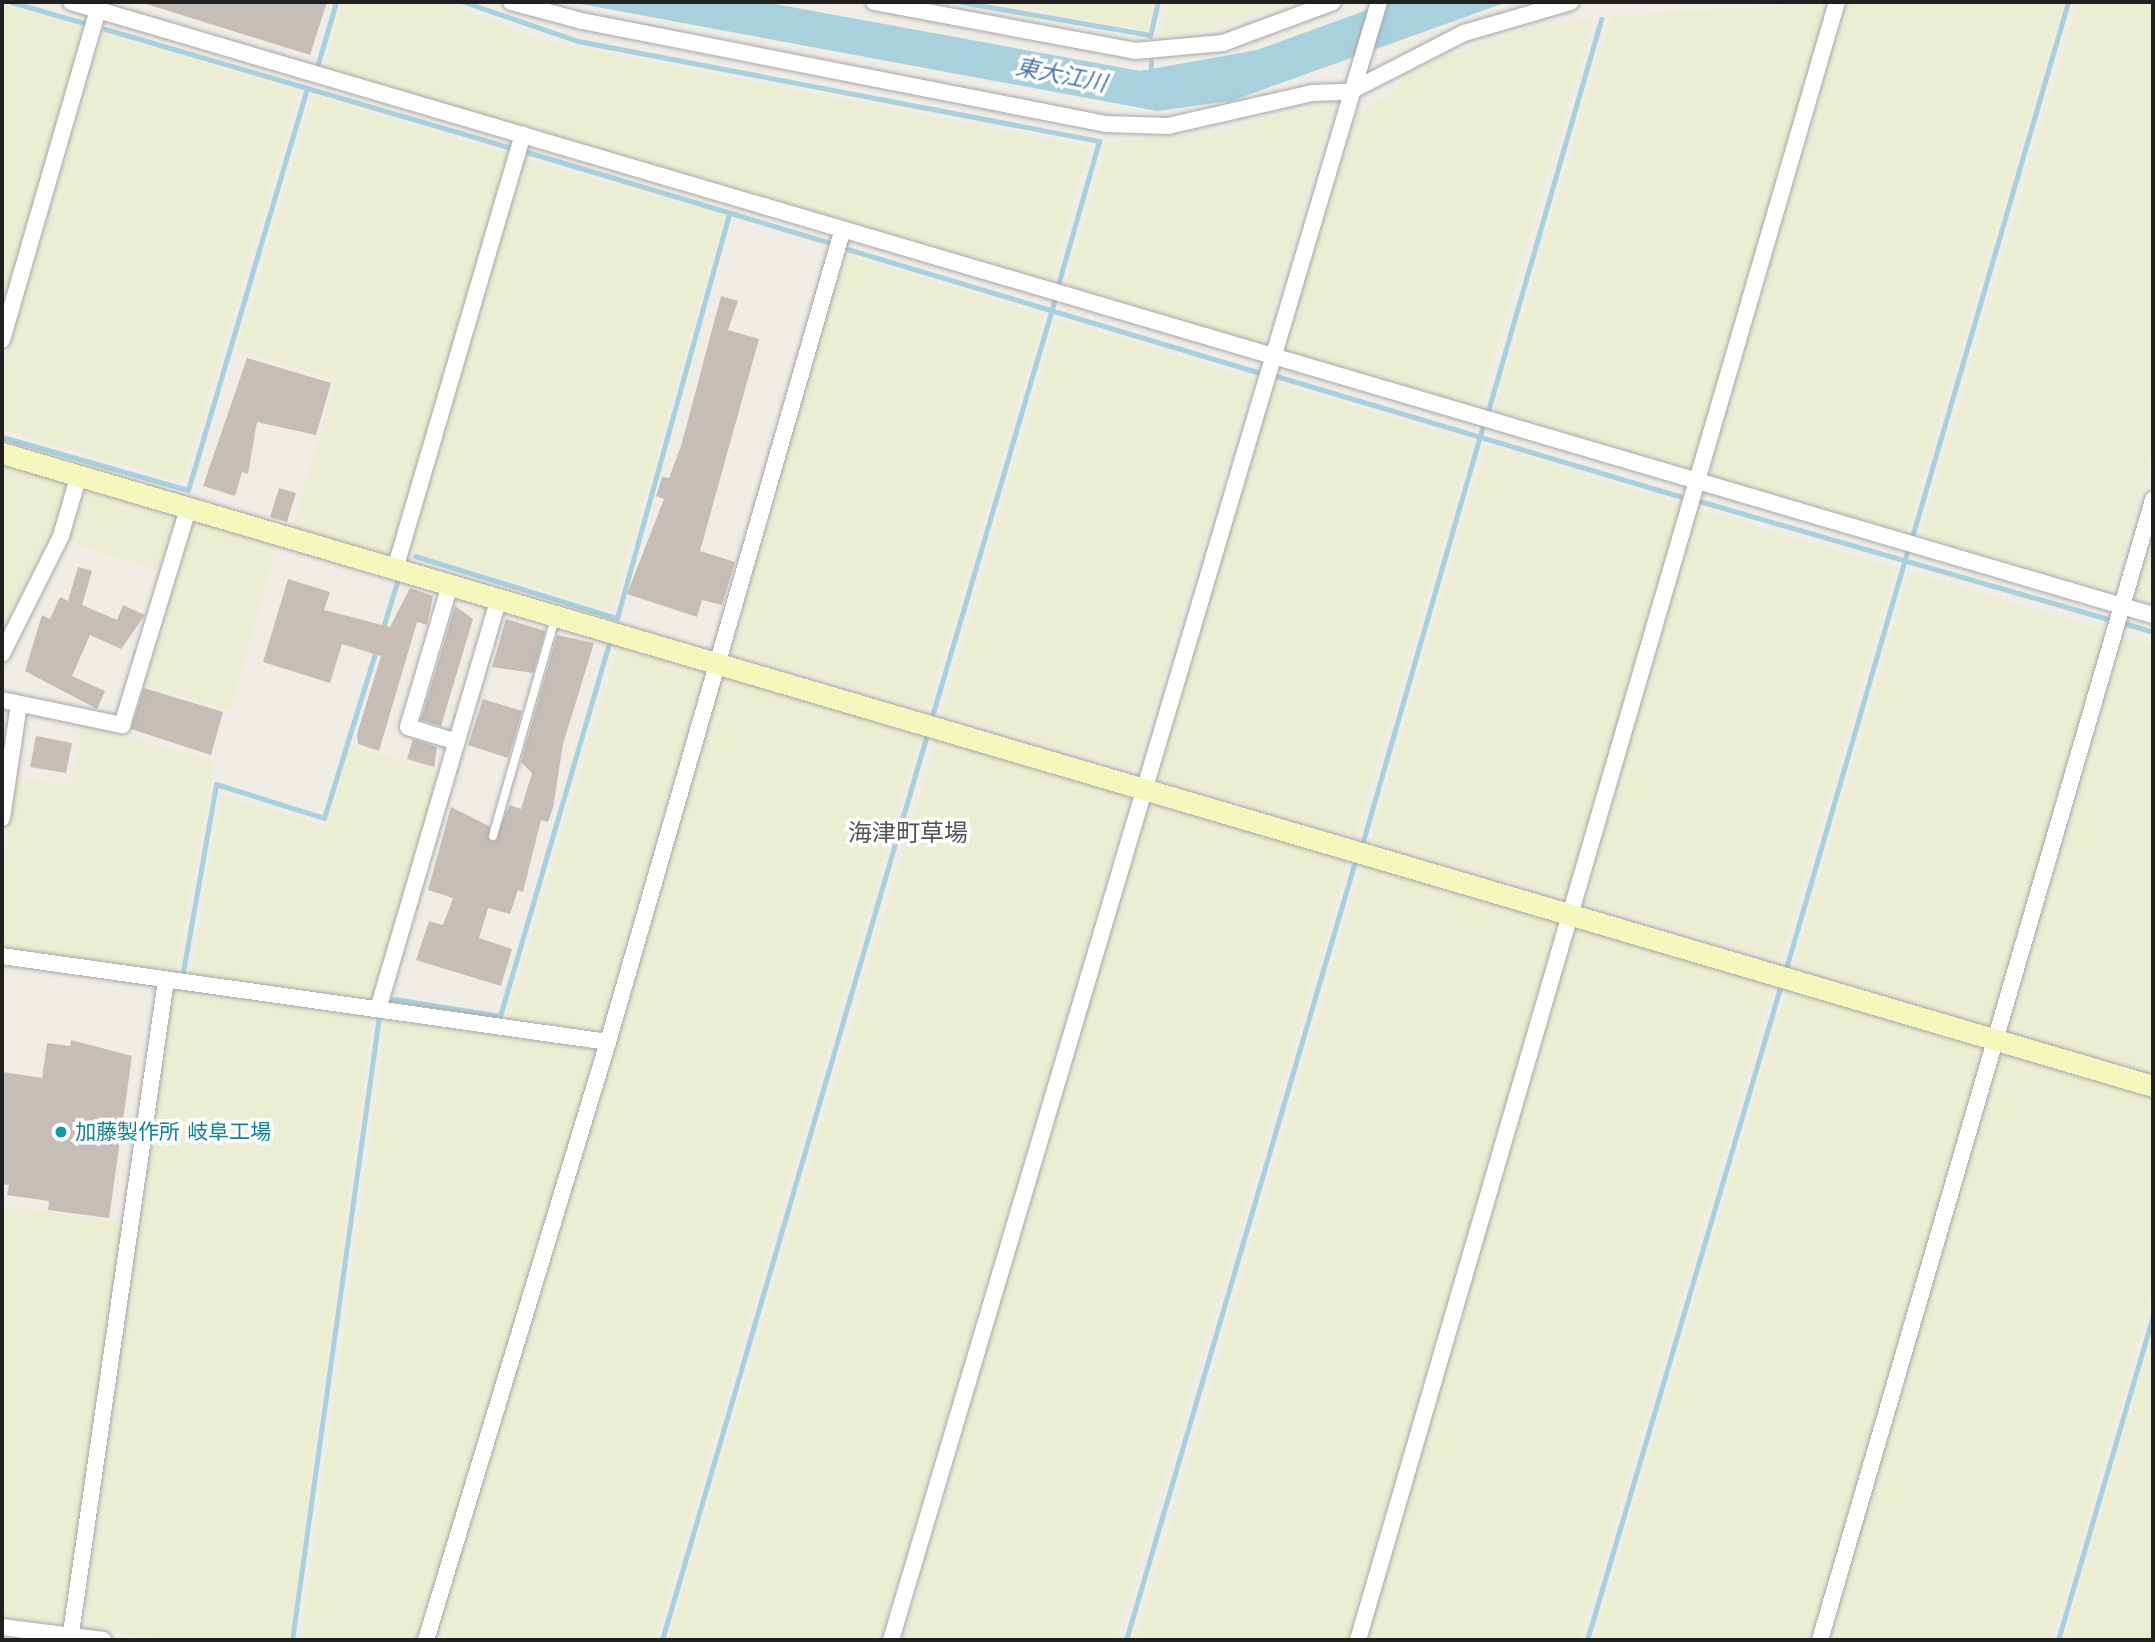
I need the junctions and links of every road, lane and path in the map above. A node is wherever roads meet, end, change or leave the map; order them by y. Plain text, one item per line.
1 (71, 2) edge
2 (511, 2) edge
3 (874, 2) edge
4 (1333, 2) edge
5 (1379, 2) edge
6 (1571, 2) edge
7 (1836, 2) edge
8 (99, 6) edge
9 (930, 7) edge
10 (1351, 85) junction
11 (523, 134) junction
12 (842, 232) junction
13 (2, 340) edge
14 (1270, 355) junction
15 (2, 453) edge
16 (79, 475) junction
17 (1696, 480) junction
18 (2153, 500) edge
19 (189, 506) junction
20 (395, 569) junction
21 (450, 585) junction
22 (499, 599) junction
23 (2122, 606) junction
24 (2153, 615) edge
25 (556, 616) junction
26 (2, 654) edge
27 (716, 663) junction
28 (2, 700) edge
29 (19, 704) junction
30 (457, 742) junction
31 (1142, 786) junction
32 (2, 818) edge
33 (493, 836) dead end
34 (1570, 914) junction
35 (2, 956) edge
36 (166, 980) junction
37 (378, 1009) junction
38 (1997, 1040) junction
39 (608, 1042) junction
40 (2153, 1086) edge
41 (2, 1627) edge
42 (70, 1638) edge
43 (103, 1640) edge
44 (426, 1640) edge
45 (891, 1640) edge
46 (1358, 1640) edge
47 (1819, 1640) edge

1 - 8 street
2 - 10 street
3 - 9 street
4 - 9 street
5 - 10 street
6 - 10 street
7 - 17 street
8 - 11 street
8 - 13 street
10 - 14 street
11 - 12 street
11 - 20 street
12 - 14 street
12 - 27 street
14 - 17 street
14 - 31 street
15 - 16 street
16 - 19 street
16 - 26 street
17 - 23 street
17 - 34 street
18 - 23 street
19 - 20 street
19 - 29 street
20 - 21 street
21 - 22 street
21 - 30 street
22 - 25 street
22 - 30 street
23 - 24 street
23 - 38 street
25 - 27 street
25 - 33 lane
27 - 31 street
27 - 39 street
28 - 29 street
29 - 32 street
30 - 37 street
31 - 34 street
31 - 45 street
34 - 38 street
34 - 46 street
35 - 36 street
36 - 37 street
36 - 42 street
37 - 39 street
38 - 40 street
38 - 47 street
39 - 44 street
41 - 42 street
42 - 43 street

